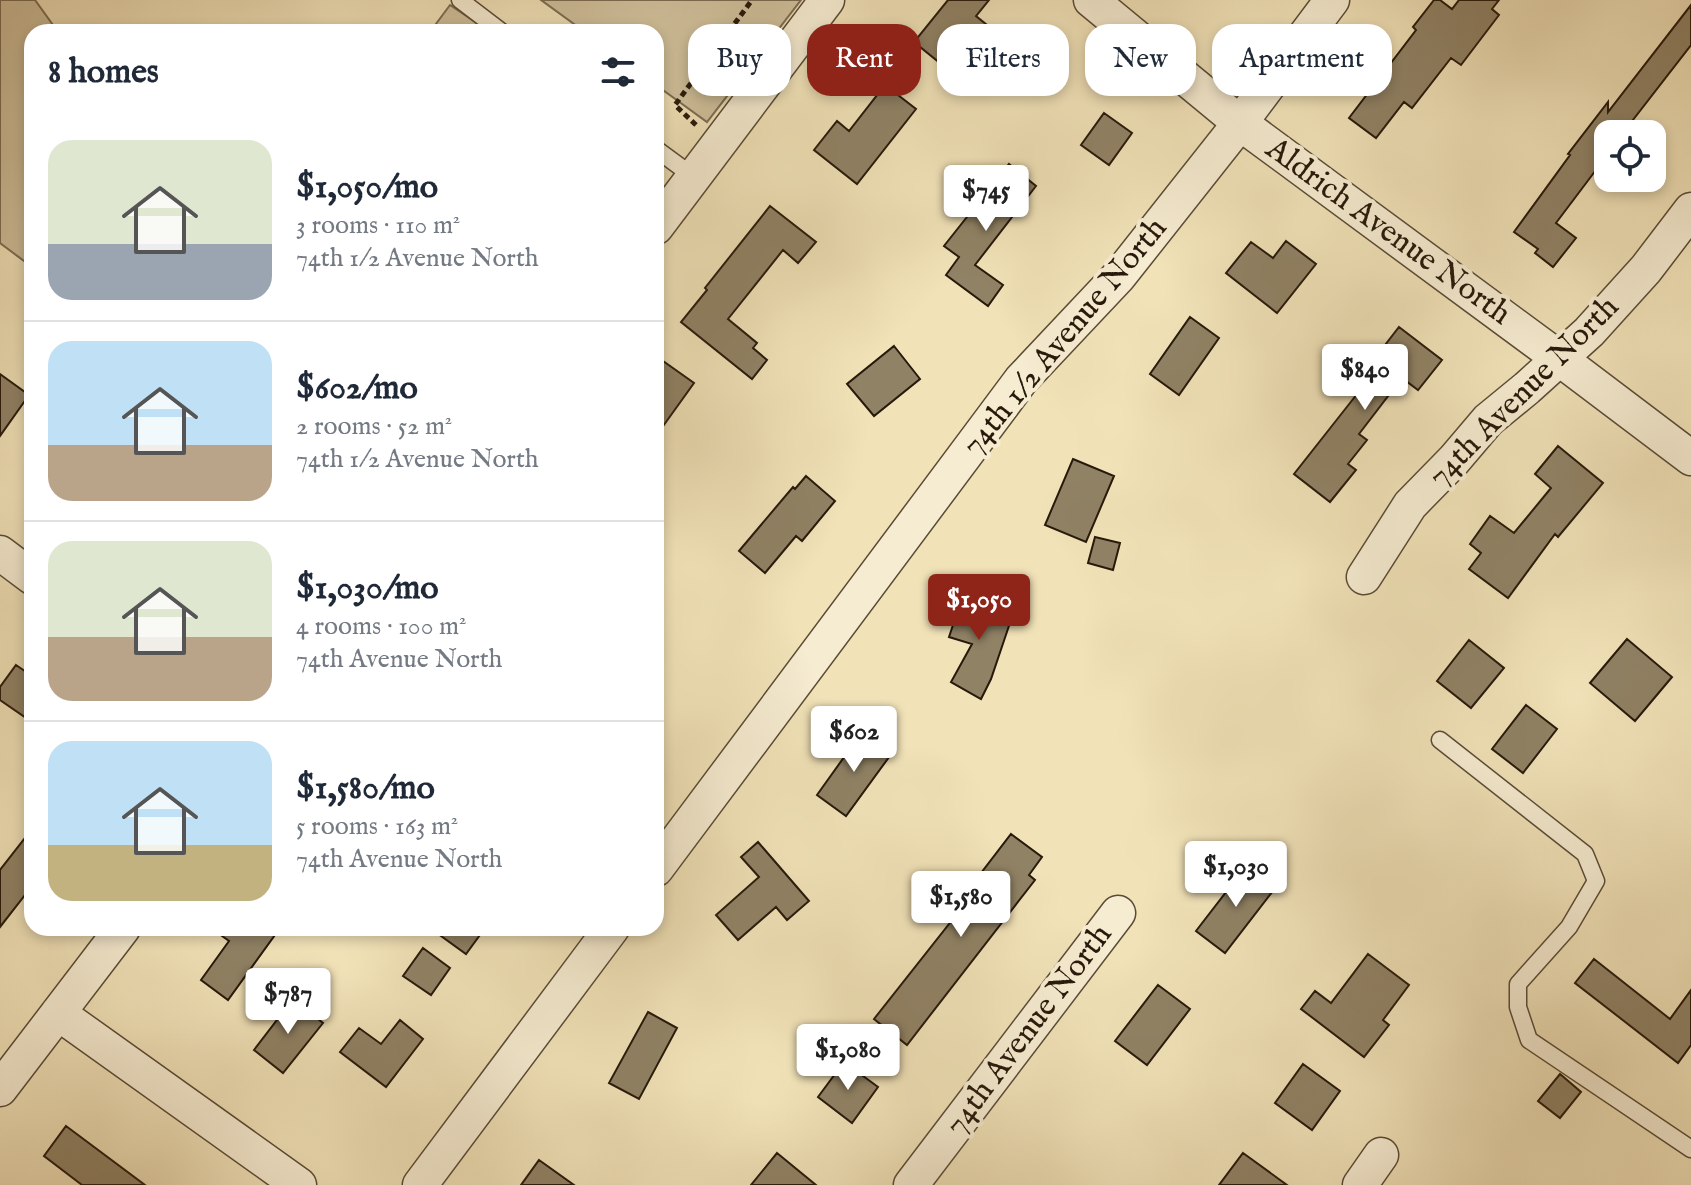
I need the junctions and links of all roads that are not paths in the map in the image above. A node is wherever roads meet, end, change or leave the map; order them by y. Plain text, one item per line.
1 (460, 0) edge
2 (827, 0) edge
3 (1091, 0) edge
4 (1332, 0) edge
5 (492, 24) edge
6 (1240, 123) junction
7 (664, 155) edge
8 (694, 177) junction
9 (1691, 210) edge
10 (664, 216) edge
11 (1560, 359) junction
12 (1691, 458) edge
13 (0, 553) edge
14 (24, 571) edge
15 (1364, 577) dead end
16 (1440, 740) dead end
17 (664, 858) edge
18 (1118, 913) dead end
19 (117, 936) edge
20 (606, 936) edge
21 (58, 1013) junction
22 (0, 1089) edge
23 (1691, 1149) edge
24 (1381, 1155) dead end
25 (299, 1185) edge
26 (420, 1185) edge
27 (911, 1185) edge
28 (1360, 1185) edge

1 - 5 lane
2 - 8 street
3 - 6 street, Aldrich Avenue North
4 - 6 street, 74th 1/2 Avenue North
6 - 11 street, Aldrich Avenue North
6 - 17 street, 74th 1/2 Avenue North
7 - 8 lane
8 - 10 street
9 - 11 street, 74th Avenue North
11 - 12 street, Aldrich Avenue North
11 - 15 street, 74th Avenue North
13 - 14 street
16 - 23 lane
18 - 27 street, 74th Avenue North
19 - 21 street
20 - 26 street
21 - 22 street
21 - 25 street
24 - 28 street

